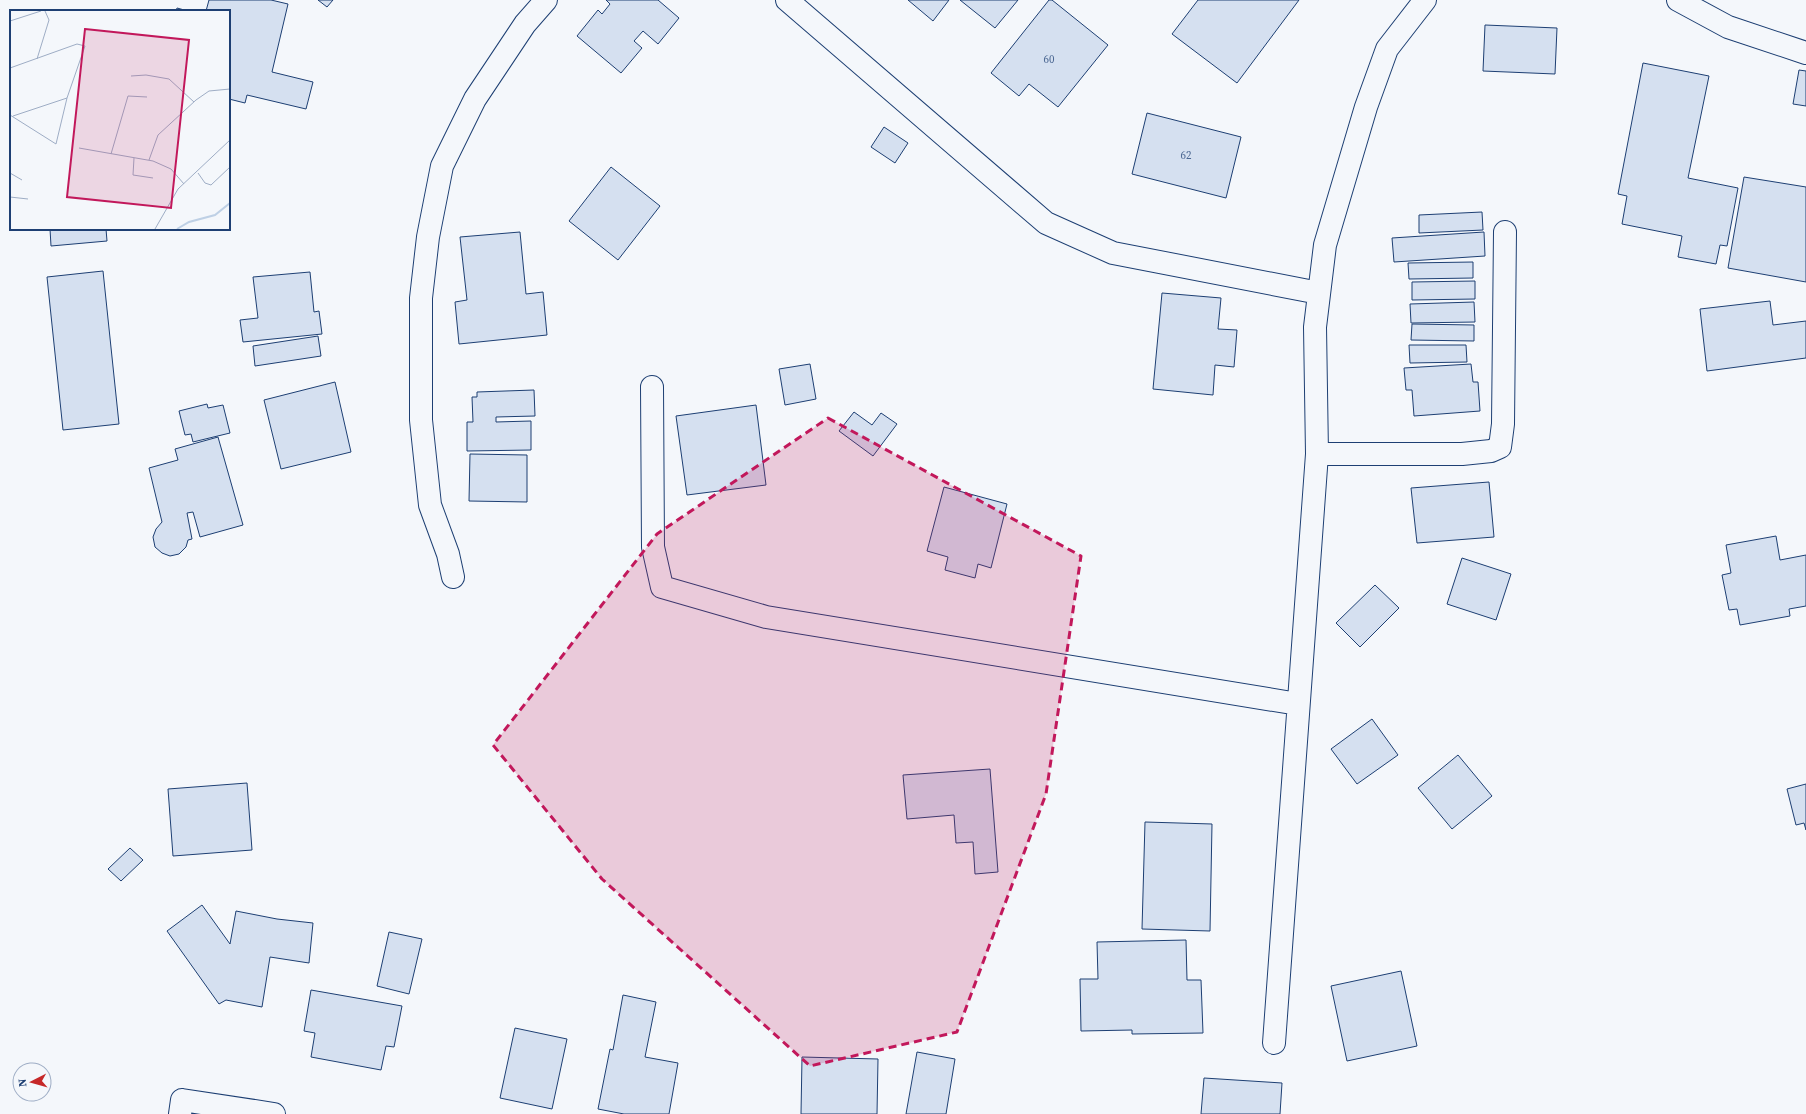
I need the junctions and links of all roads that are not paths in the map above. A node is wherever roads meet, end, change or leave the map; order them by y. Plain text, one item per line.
1 (546, 0) edge
2 (787, 0) edge
3 (1425, 0) edge
4 (1678, 0) edge
5 (1806, 54) edge
6 (1505, 232) dead end
7 (1319, 293) junction
8 (652, 387) dead end
9 (1317, 454) junction
10 (453, 577) dead end
11 (1298, 704) junction
12 (1274, 1043) dead end
13 (180, 1114) edge
14 (274, 1114) edge

1 - 10 street
2 - 7 street
3 - 7 street
4 - 5 street
6 - 9 street
7 - 9 street
8 - 11 street
9 - 11 street
11 - 12 street
13 - 14 street

